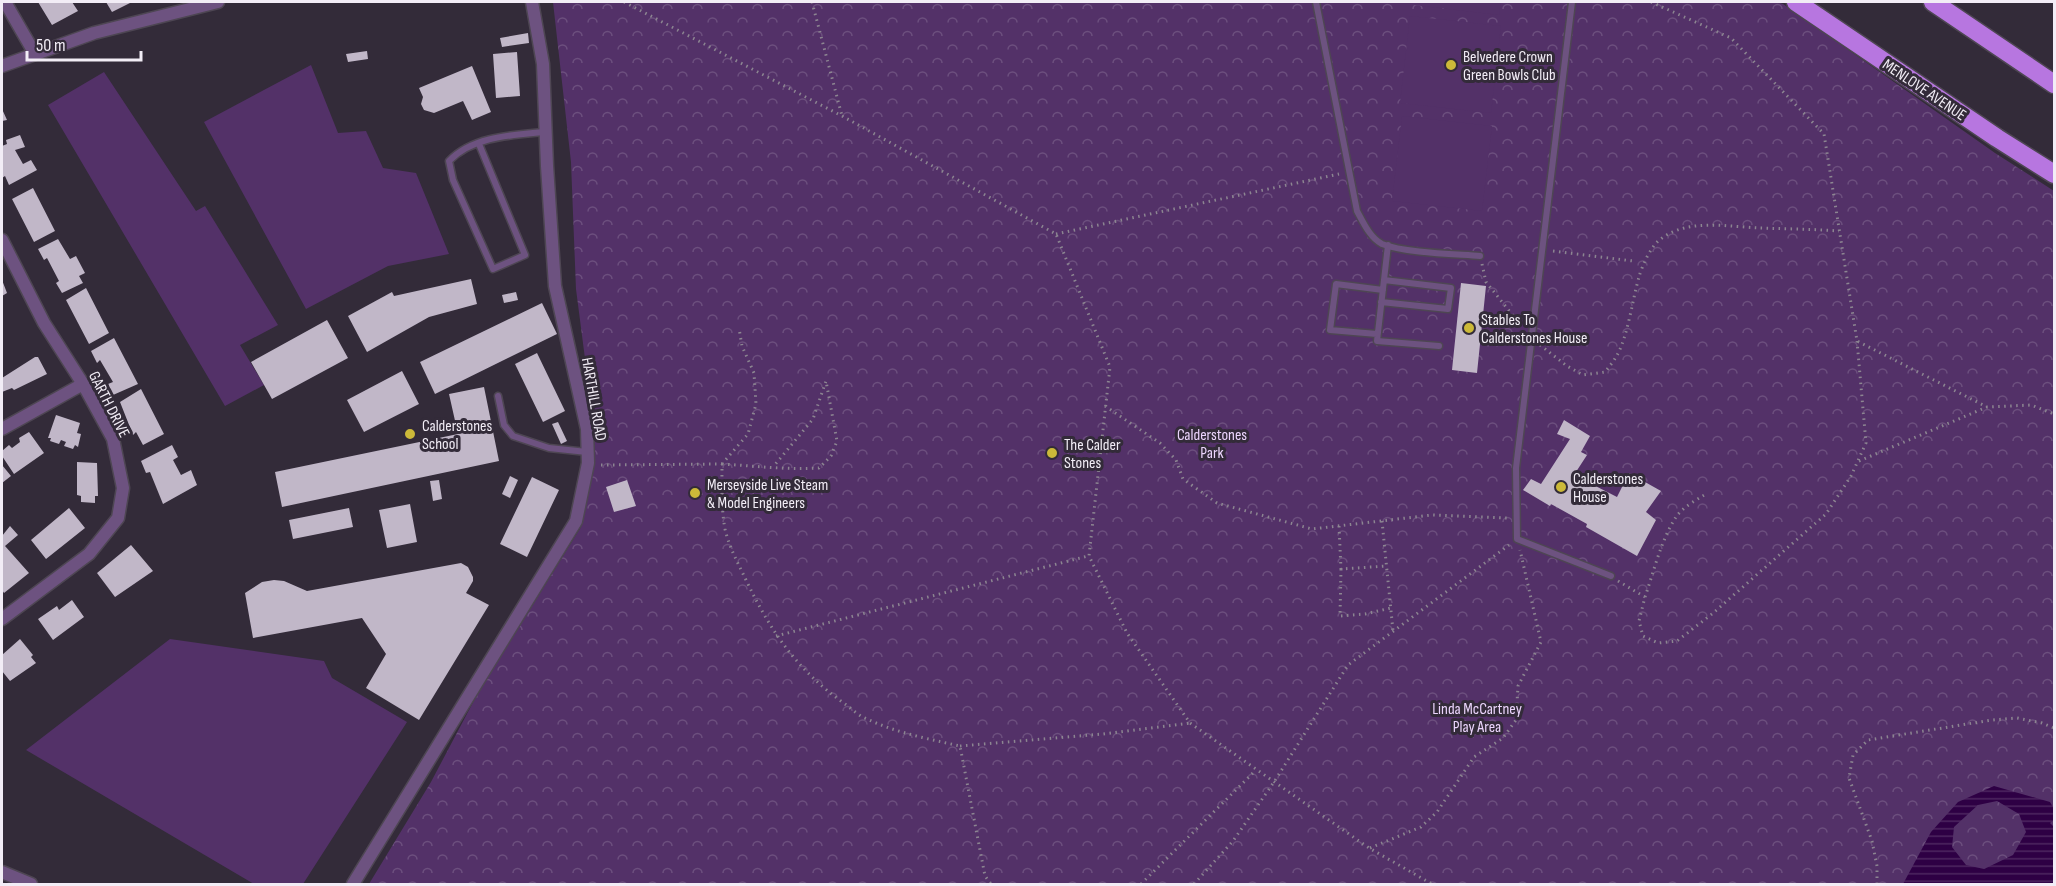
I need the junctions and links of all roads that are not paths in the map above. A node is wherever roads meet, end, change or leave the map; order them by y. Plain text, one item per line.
1 (4, 2) edge
2 (218, 2) edge
3 (532, 2) edge
4 (1317, 2) edge
5 (1572, 2) edge
6 (1796, 2) edge
7 (1933, 2) edge
8 (197, 3) edge
9 (35, 54) junction
10 (2, 66) edge
11 (2055, 84) edge
12 (545, 132) junction
13 (479, 144) junction
14 (2055, 174) edge
15 (2, 243) edge
16 (1388, 245) junction
17 (1480, 256) road end
18 (1384, 280) junction
19 (1383, 290) junction
20 (1381, 302) junction
21 (1377, 334) junction
22 (1439, 346) dead end
23 (83, 384) junction
24 (498, 396) dead end
25 (2, 429) edge
26 (588, 458) junction
27 (1611, 576) road end
28 (2, 619) edge
29 (2, 873) edge
30 (10, 885) edge
31 (31, 885) edge
32 (353, 885) edge

1 - 9 street
2 - 8 street
3 - 12 street, HARTHILL ROAD
4 - 16 lane
5 - 27 lane
6 - 14 highway, MENLOVE AVENUE
7 - 11 highway
8 - 9 street
9 - 10 street
12 - 13 lane
12 - 26 street, HARTHILL ROAD
13 - 13 lane
15 - 23 street, GARTH DRIVE
16 - 17 lane
16 - 18 lane
18 - 19 lane
18 - 20 lane
19 - 20 lane
19 - 21 lane
20 - 21 lane
21 - 22 lane
23 - 25 street
23 - 28 street, GARTH DRIVE
24 - 26 lane
26 - 32 street, HARTHILL ROAD
29 - 30 street
29 - 31 street

